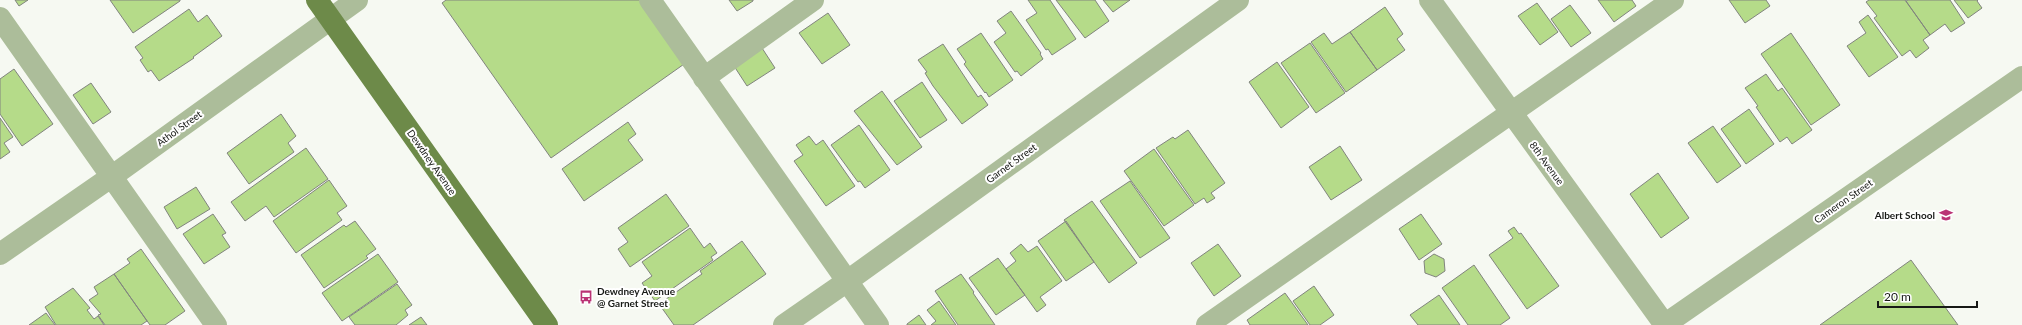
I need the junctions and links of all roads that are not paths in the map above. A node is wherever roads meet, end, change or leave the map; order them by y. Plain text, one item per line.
1 (317, 0) edge
2 (357, 0) edge
3 (650, 0) edge
4 (813, 0) edge
5 (1238, 0) edge
6 (1430, 0) edge
7 (1673, 0) edge
8 (0, 18) edge
9 (331, 19) junction
10 (2022, 77) edge
11 (704, 78) junction
12 (1511, 114) junction
13 (111, 178) junction
14 (0, 254) edge
15 (846, 282) junction
16 (216, 325) edge
17 (546, 325) edge
18 (784, 325) edge
19 (878, 325) edge
20 (1207, 325) edge
21 (1664, 325) edge

1 - 9 main road, Dewdney Avenue
2 - 9 street, Athol Street
3 - 11 street
4 - 11 street
5 - 15 street, Garnet Street
6 - 12 street, 8th Avenue
7 - 12 street
8 - 13 street
9 - 13 street, Athol Street
9 - 17 main road, Dewdney Avenue
10 - 21 street, Cameron Street
11 - 15 street
12 - 20 street
12 - 21 street, 8th Avenue
13 - 14 street, Athol Street
13 - 16 street
15 - 18 street, Garnet Street
15 - 19 street

